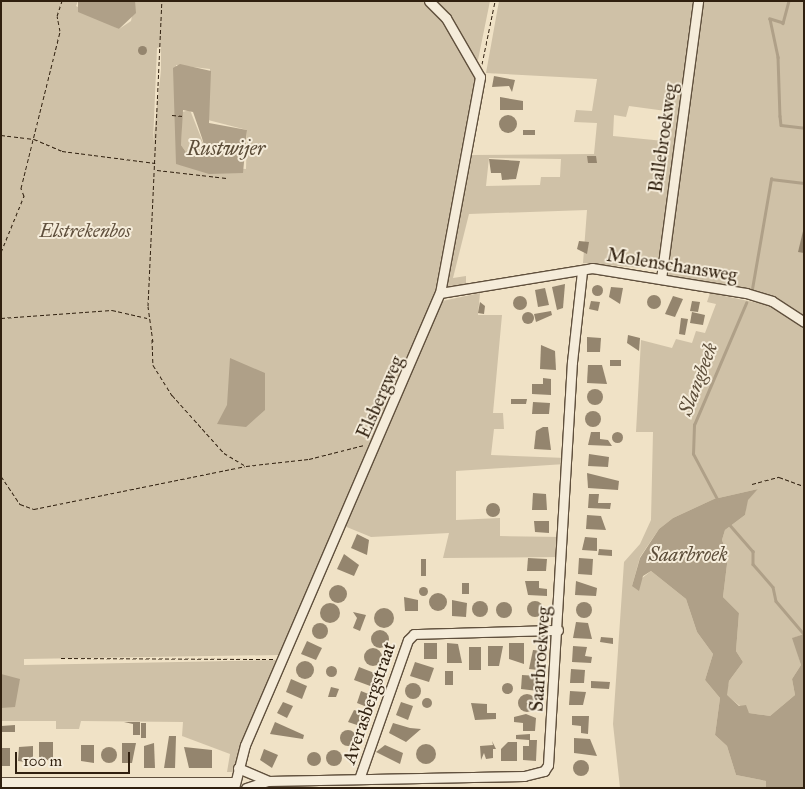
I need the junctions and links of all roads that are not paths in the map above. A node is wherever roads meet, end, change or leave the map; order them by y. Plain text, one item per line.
1 (429, 1) edge
2 (698, 1) edge
3 (582, 271) junction
4 (661, 279) junction
5 (440, 293) junction
6 (804, 322) edge
7 (558, 630) junction
8 (238, 768) junction
9 (359, 780) junction
10 (268, 781) junction
11 (1, 782) edge
12 (78, 785) edge
13 (234, 785) edge
14 (246, 788) edge

1 - 5 street, Elsbergweg
2 - 4 street, Ballebroekweg
3 - 4 street, Molenschansweg
3 - 5 street, Molenschansweg
3 - 7 street, Saarbroekweg
4 - 6 street, Molenschansweg
5 - 8 street, Elsbergweg
7 - 9 street, Averasbergstraat
7 - 9 street, Saarbroekweg
8 - 10 street, Saarbroekweg
8 - 13 street, Elsbergweg
9 - 10 street, Saarbroekweg
10 - 14 street, Saarbroekweg
11 - 12 street
12 - 13 street

